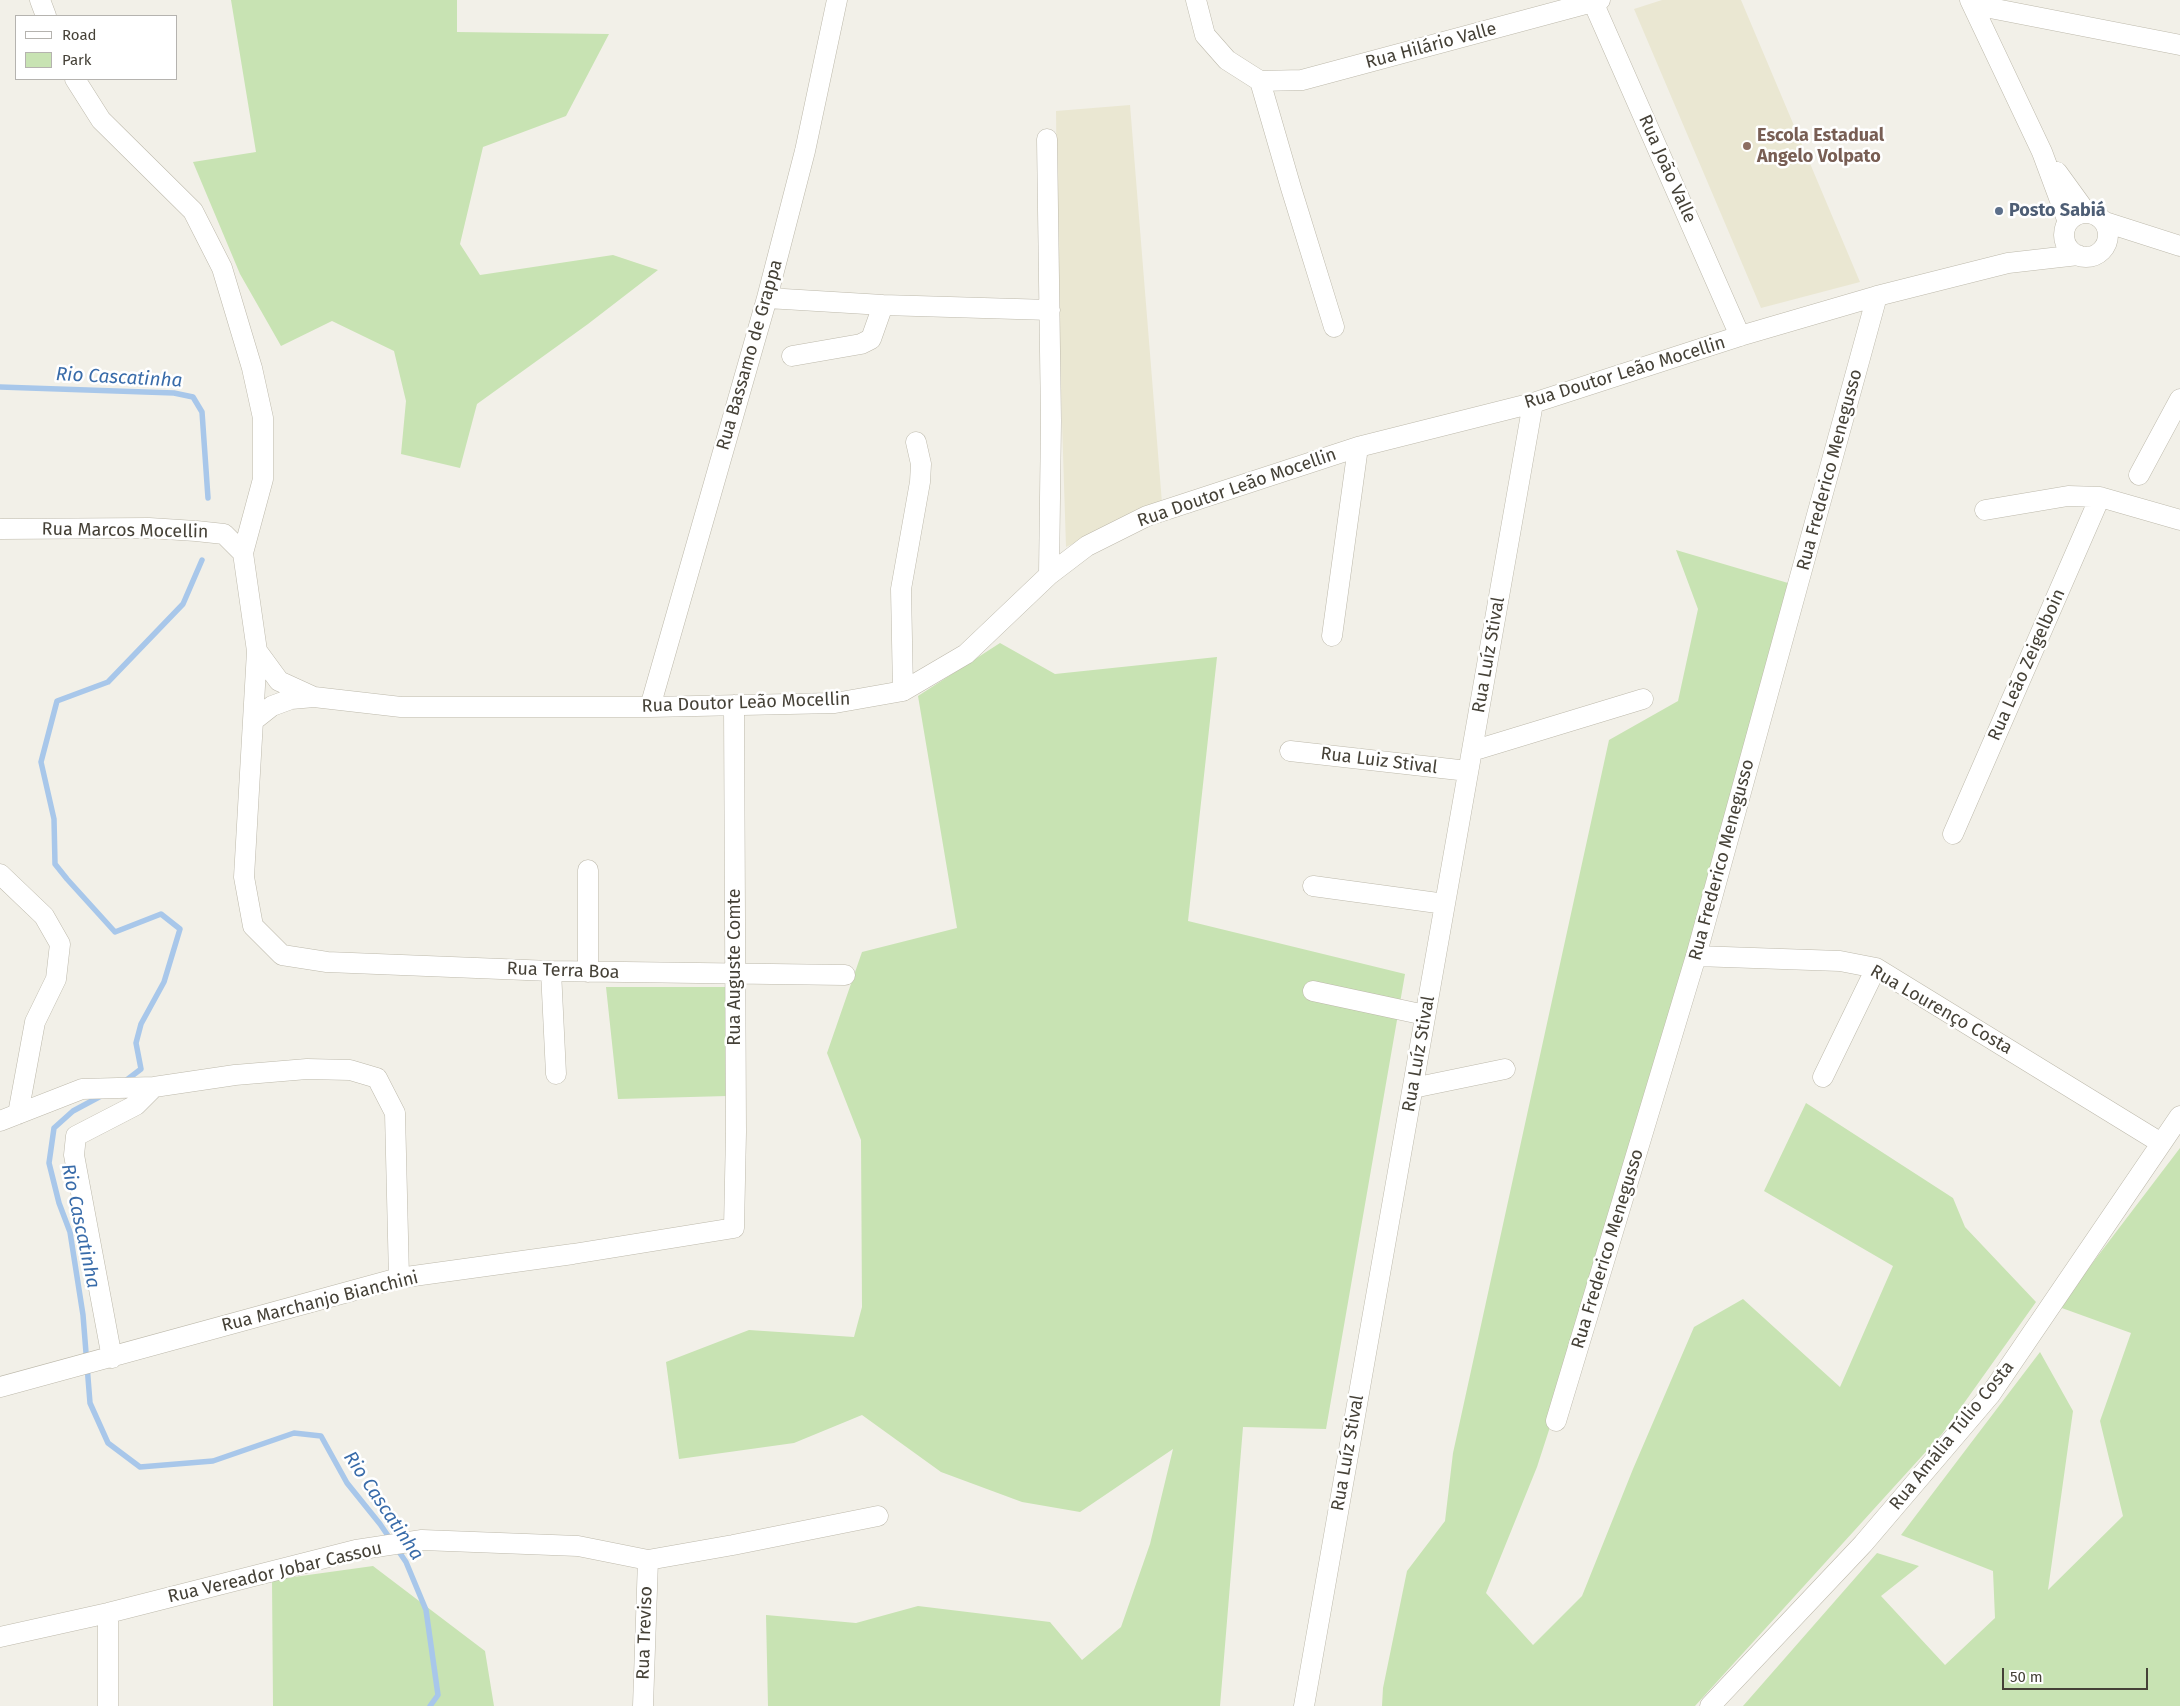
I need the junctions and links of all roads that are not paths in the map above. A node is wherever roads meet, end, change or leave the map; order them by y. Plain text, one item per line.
1 (40, 0) edge
2 (837, 0) edge
3 (1196, 0) edge
4 (1597, 1) edge
5 (1981, 7) edge
6 (46, 15) edge
7 (2180, 45) edge
8 (76, 80) edge
9 (1260, 81) junction
10 (1047, 139) dead end
11 (2042, 152) junction
12 (2086, 212) junction
13 (2105, 222) junction
14 (2066, 231) junction
15 (2107, 242) junction
16 (2179, 246) edge
17 (2078, 255) junction
18 (2008, 263) junction
19 (1877, 296) junction
20 (767, 298) junction
21 (883, 305) junction
22 (1050, 310) junction
23 (1334, 327) dead end
24 (1740, 336) junction
25 (792, 356) dead end
26 (2180, 399) edge
27 (1533, 402) junction
28 (916, 442) dead end
29 (1358, 447) junction
30 (2139, 476) dead end
31 (2100, 497) junction
32 (1985, 510) dead end
33 (2180, 520) edge
34 (0, 529) edge
35 (243, 553) junction
36 (1049, 575) junction
37 (1332, 636) dead end
38 (257, 651) junction
39 (903, 691) junction
40 (314, 697) junction
41 (1643, 699) dead end
42 (734, 705) junction
43 (650, 706) junction
44 (253, 721) junction
45 (1290, 751) dead end
46 (1472, 751) junction
47 (1468, 771) junction
48 (1953, 834) dead end
49 (588, 870) dead end
50 (0, 874) edge
51 (1314, 886) dead end
52 (1445, 904) junction
53 (1696, 956) junction
54 (1876, 968) junction
55 (551, 971) junction
56 (588, 972) junction
57 (734, 975) junction
58 (845, 976) dead end
59 (1314, 991) dead end
60 (1425, 1015) junction
61 (1505, 1070) dead end
62 (556, 1074) dead end
63 (1823, 1077) dead end
64 (144, 1087) junction
65 (1413, 1088) junction
66 (2180, 1116) edge
67 (9, 1118) edge
68 (2161, 1143) junction
69 (734, 1228) joint
70 (400, 1278) junction
71 (104, 1360) junction
72 (0, 1386) edge
73 (1556, 1421) dead end
74 (878, 1516) dead end
75 (648, 1560) junction
76 (108, 1613) junction
77 (0, 1636) edge
78 (108, 1706) edge
79 (643, 1706) edge
80 (1304, 1706) edge
81 (1710, 1706) edge

1 - 6 street
2 - 20 street, Rua Bassamo de Grappa
3 - 9 street
4 - 9 street, Rua Hilário Valle
4 - 24 street, Rua João Valle
5 - 7 street
5 - 11 street
8 - 35 street
9 - 23 street
10 - 22 street
11 - 12 street
11 - 14 street
12 - 13 street
12 - 14 street
13 - 15 street
13 - 16 street
14 - 17 street
14 - 18 street, Rua Doutor Leão Mocellin
15 - 16 street
15 - 17 street
17 - 18 street, Rua Doutor Leão Mocellin
18 - 19 street, Rua Doutor Leão Mocellin
19 - 24 street, Rua Doutor Leão Mocellin
19 - 53 street, Rua Frederico Menegusso
20 - 21 street
20 - 43 street, Rua Bassamo de Grappa
21 - 22 street
21 - 25 street
22 - 36 street
24 - 27 street, Rua Doutor Leão Mocellin
26 - 30 street
27 - 29 street, Rua Doutor Leão Mocellin
27 - 46 street, Rua Luíz Stival
28 - 39 street
29 - 36 street, Rua Doutor Leão Mocellin
29 - 37 street
31 - 32 street
31 - 33 street
31 - 48 street, Rua Leão Zeigelboin
34 - 35 street, Rua Marcos Mocellin
35 - 38 street, Rua Doutor Leão Mocellin
36 - 39 street, Rua Doutor Leão Mocellin
38 - 40 street, Rua Doutor Leão Mocellin
38 - 44 street
39 - 42 street, Rua Doutor Leão Mocellin
40 - 43 street, Rua Doutor Leão Mocellin
40 - 44 street
41 - 46 street
42 - 43 street, Rua Doutor Leão Mocellin
42 - 57 street, Rua Auguste Comte
44 - 55 street, Rua Terra Boa
45 - 47 street, Rua Luiz Stival
46 - 47 street, Rua Luíz Stival
47 - 52 street, Rua Luíz Stival
49 - 56 street
50 - 67 street
51 - 52 street
52 - 60 street, Rua Luíz Stival
53 - 54 street, Rua Lourenço Costa
53 - 73 street, Rua Frederico Menegusso
54 - 63 street
54 - 68 street, Rua Lourenço Costa
55 - 56 street, Rua Terra Boa
55 - 62 street
56 - 57 street, Rua Terra Boa
57 - 58 street, Rua Terra Boa
57 - 69 street, Rua Auguste Comte
59 - 60 street
60 - 65 street, Rua Luíz Stival
61 - 65 street
64 - 67 street
64 - 70 street
64 - 71 street
65 - 80 street, Rua Luíz Stival
66 - 68 street, Rua Amália Túlio Costa
68 - 81 street, Rua Amália Túlio Costa
69 - 70 street, Rua Marchanjo Bianchini
70 - 71 street, Rua Marchanjo Bianchini
71 - 72 street, Rua Marchanjo Bianchini
74 - 75 street, Rua Vereador Jobar Cassou
75 - 76 street, Rua Vereador Jobar Cassou
75 - 79 street, Rua Treviso
76 - 77 street, Rua Vereador Jobar Cassou
76 - 78 street

